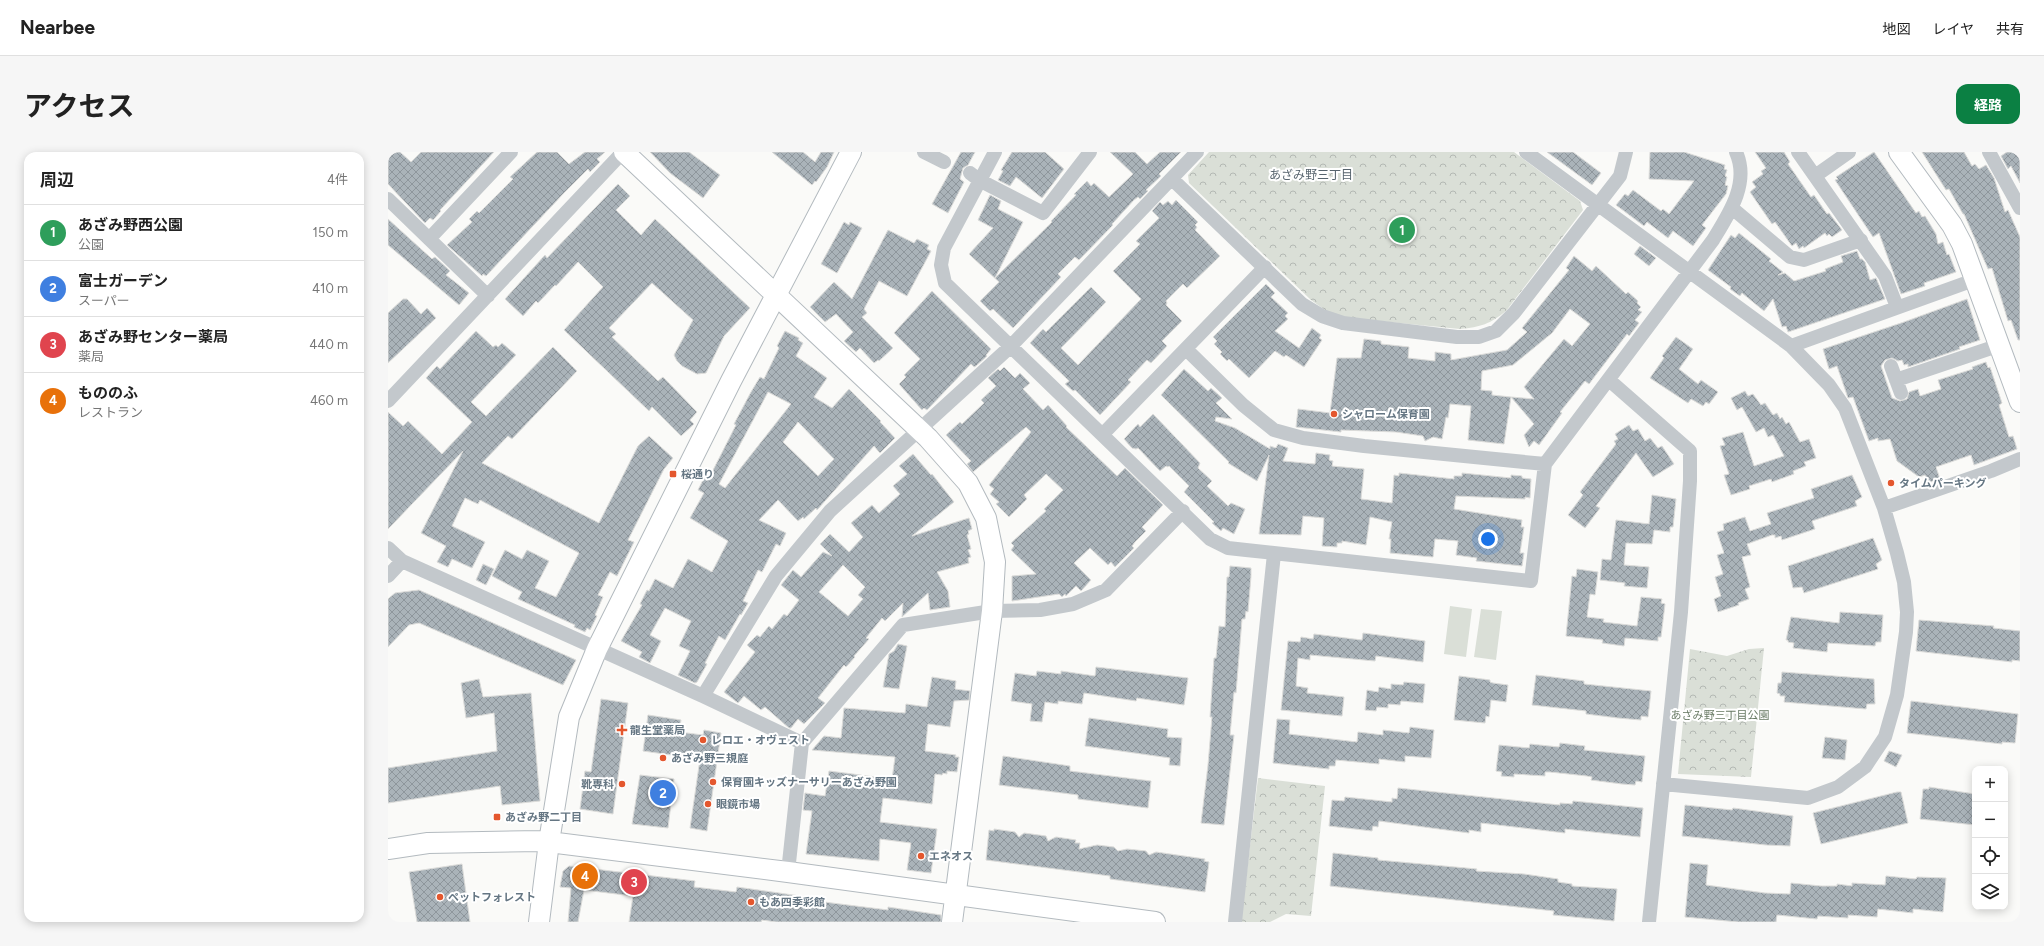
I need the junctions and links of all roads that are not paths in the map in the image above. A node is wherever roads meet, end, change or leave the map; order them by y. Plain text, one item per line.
1 (510, 152) edge
2 (624, 152) edge
3 (851, 152) edge
4 (924, 152) edge
5 (995, 152) edge
6 (1090, 152) edge
7 (1197, 152) edge
8 (1526, 152) edge
9 (1626, 152) edge
10 (1736, 152) edge
11 (1798, 152) edge
12 (1849, 152) edge
13 (1899, 152) edge
14 (1989, 152) edge
15 (944, 162) dead end
16 (974, 176) junction
17 (1815, 176) junction
18 (1172, 179) junction
19 (388, 199) edge
20 (1597, 205) junction
21 (1732, 208) junction
22 (2020, 208) edge
23 (428, 239) junction
24 (1861, 240) junction
25 (1265, 267) junction
26 (1689, 272) junction
27 (1974, 280) junction
28 (777, 295) junction
29 (488, 296) junction
30 (1897, 307) junction
31 (2000, 345) junction
32 (1791, 346) junction
33 (1010, 347) junction
34 (1186, 349) junction
35 (1891, 366) dead end
36 (1609, 380) junction
37 (388, 401) edge
38 (2020, 402) edge
39 (920, 429) junction
40 (1103, 434) junction
41 (2020, 459) edge
42 (1545, 464) junction
43 (1884, 508) junction
44 (1183, 511) junction
45 (388, 548) edge
46 (1274, 554) junction
47 (402, 561) junction
48 (388, 576) edge
49 (992, 611) junction
50 (597, 649) junction
51 (703, 696) junction
52 (802, 744) junction
53 (1663, 784) junction
54 (549, 842) junction
55 (388, 849) edge
56 (788, 872) junction
57 (955, 895) junction
58 (539, 922) edge
59 (952, 922) edge
60 (1155, 922) edge
61 (1235, 922) edge
62 (1649, 922) edge

1 - 23 street
2 - 28 street
2 - 29 street
3 - 28 street
4 - 15 street
5 - 16 street
6 - 16 street
7 - 18 street
8 - 20 street
9 - 20 street
10 - 21 street
11 - 17 street
12 - 17 street
13 - 27 street
14 - 22 street
16 - 33 street
17 - 24 street
18 - 25 street
18 - 33 street
19 - 23 street
20 - 25 street
20 - 26 street
21 - 24 street
21 - 26 street
23 - 29 street
24 - 30 street
25 - 34 street
26 - 32 street
26 - 36 street
27 - 30 street
27 - 31 street
28 - 39 street
28 - 50 street
29 - 37 street
30 - 32 street
31 - 35 street
31 - 38 street
32 - 43 street
33 - 39 street
33 - 40 street
34 - 40 street
34 - 42 street
36 - 42 street
36 - 53 street
39 - 49 street
39 - 51 street
40 - 44 street
41 - 43 street
42 - 46 street
43 - 53 street
44 - 46 street
44 - 49 street
45 - 47 street
46 - 61 street
47 - 48 street
47 - 50 street
49 - 52 street
49 - 57 street
50 - 51 street
50 - 54 street
51 - 52 street
52 - 56 street
53 - 62 street
54 - 55 street
54 - 56 street
54 - 58 street
56 - 57 street
57 - 59 street
57 - 60 street

